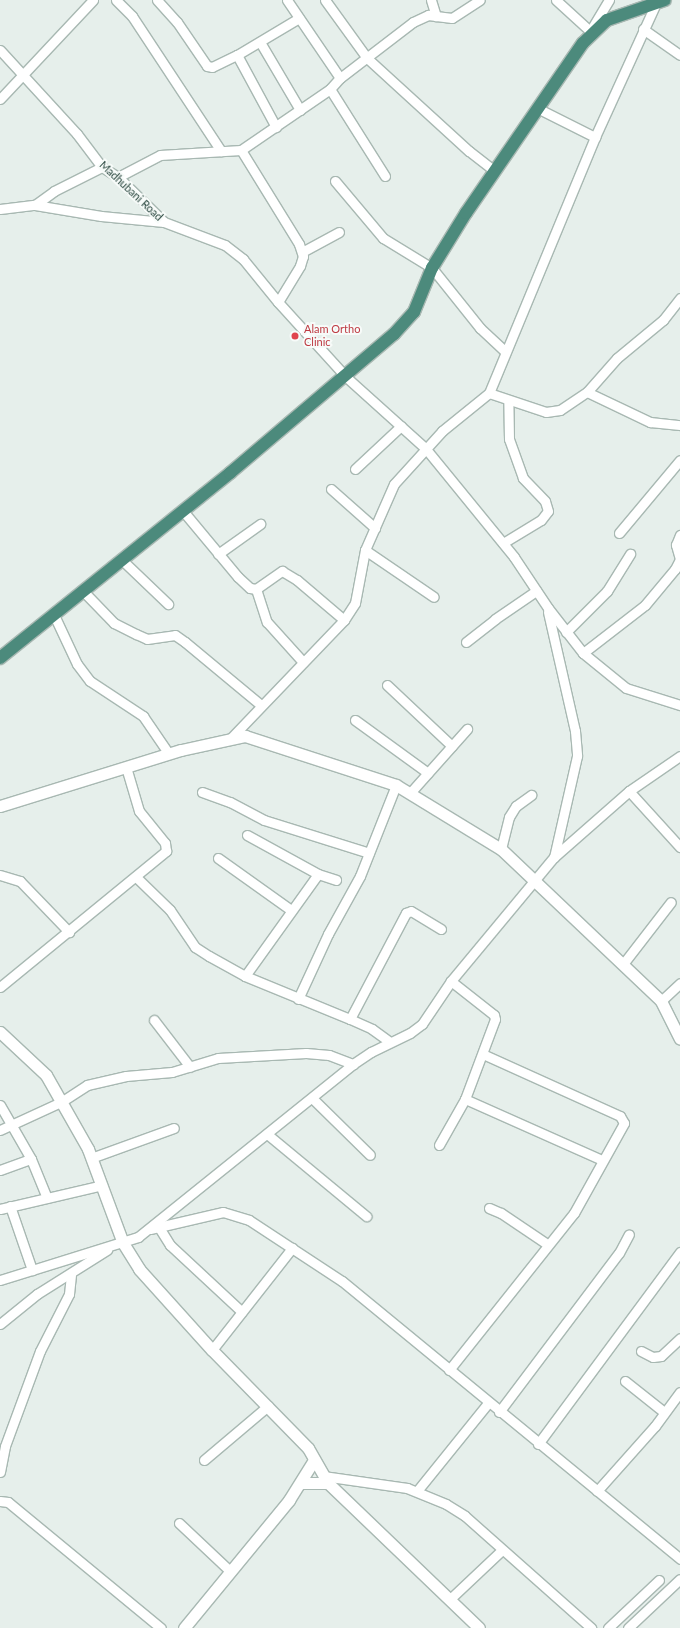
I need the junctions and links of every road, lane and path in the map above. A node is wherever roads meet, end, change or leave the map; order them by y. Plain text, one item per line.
1 (93, 0) edge
2 (116, 0) edge
3 (157, 0) edge
4 (287, 0) edge
5 (325, 0) edge
6 (431, 0) edge
7 (480, 0) edge
8 (556, 0) edge
9 (609, 0) edge
10 (660, 1) edge
11 (436, 16) junction
12 (299, 18) junction
13 (643, 29) junction
14 (590, 32) junction
15 (260, 42) junction
16 (583, 43) junction
17 (0, 50) edge
18 (237, 55) junction
19 (680, 55) edge
20 (367, 58) junction
21 (23, 76) junction
22 (340, 78) junction
23 (330, 89) junction
24 (0, 99) edge
25 (539, 109) junction
26 (300, 110) junction
27 (276, 128) junction
28 (595, 137) junction
29 (241, 150) junction
30 (221, 151) junction
31 (102, 167) junction
32 (495, 171) junction
33 (385, 176) dead end
34 (118, 177) junction
35 (335, 181) dead end
36 (35, 205) junction
37 (0, 209) edge
38 (164, 222) junction
39 (339, 232) dead end
40 (302, 252) junction
41 (432, 268) junction
42 (680, 298) edge
43 (278, 302) junction
44 (506, 352) junction
45 (345, 376) junction
46 (587, 392) junction
47 (489, 394) junction
48 (508, 400) junction
49 (680, 425) edge
50 (401, 426) junction
51 (426, 449) junction
52 (680, 460) edge
53 (355, 469) dead end
54 (331, 489) dead end
55 (183, 511) junction
56 (260, 524) dead end
57 (375, 528) junction
58 (619, 533) dead end
59 (680, 535) edge
60 (503, 543) junction
61 (365, 550) junction
62 (218, 554) junction
63 (630, 554) dead end
64 (122, 560) junction
65 (256, 589) junction
66 (83, 591) junction
67 (536, 591) junction
68 (434, 597) dead end
69 (168, 604) dead end
70 (548, 608) junction
71 (54, 615) junction
72 (344, 620) junction
73 (566, 632) junction
74 (466, 642) dead end
75 (583, 653) junction
76 (0, 658) edge
77 (303, 662) junction
78 (387, 686) dead end
79 (261, 705) junction
80 (680, 705) edge
81 (354, 720) dead end
82 (467, 729) dead end
83 (229, 740) junction
84 (452, 746) junction
85 (169, 754) junction
86 (680, 756) edge
87 (126, 767) junction
88 (428, 773) junction
89 (396, 785) junction
90 (629, 791) junction
91 (202, 792) dead end
92 (410, 793) junction
93 (531, 795) dead end
94 (0, 806) edge
95 (247, 835) dead end
96 (680, 846) edge
97 (501, 849) junction
98 (369, 853) junction
99 (554, 857) junction
100 (218, 858) dead end
101 (318, 874) junction
102 (0, 875) edge
103 (136, 877) junction
104 (336, 880) dead end
105 (533, 881) junction
106 (671, 902) dead end
107 (291, 910) junction
108 (441, 929) dead end
109 (69, 932) junction
110 (623, 964) junction
111 (245, 976) junction
112 (451, 981) junction
113 (680, 983) edge
114 (0, 987) edge
115 (298, 999) junction
116 (661, 1001) junction
117 (350, 1018) junction
118 (154, 1020) dead end
119 (676, 1022) edge
120 (0, 1032) edge
121 (680, 1039) edge
122 (390, 1042) junction
123 (483, 1054) junction
124 (353, 1064) junction
125 (190, 1067) junction
126 (312, 1098) junction
127 (465, 1099) junction
128 (61, 1102) junction
129 (0, 1105) edge
130 (13, 1125) junction
131 (174, 1128) dead end
132 (0, 1130) edge
133 (267, 1134) junction
134 (439, 1145) dead end
135 (370, 1155) dead end
136 (91, 1158) junction
137 (32, 1159) junction
138 (602, 1160) junction
139 (0, 1170) edge
140 (102, 1185) junction
141 (46, 1198) junction
142 (10, 1206) junction
143 (490, 1208) dead end
144 (0, 1209) edge
145 (366, 1216) dead end
146 (150, 1229) junction
147 (160, 1229) junction
148 (629, 1234) dead end
149 (118, 1244) junction
150 (547, 1244) junction
151 (292, 1248) junction
152 (680, 1252) edge
153 (32, 1270) junction
154 (71, 1274) junction
155 (0, 1280) edge
156 (242, 1312) junction
157 (0, 1324) edge
158 (680, 1338) edge
159 (212, 1350) junction
160 (641, 1352) dead end
161 (449, 1370) junction
162 (625, 1382) dead end
163 (680, 1392) edge
164 (488, 1403) junction
165 (268, 1406) junction
166 (499, 1412) junction
167 (664, 1412) junction
168 (538, 1444) junction
169 (204, 1460) dead end
170 (314, 1460) junction
171 (0, 1472) edge
172 (326, 1480) junction
173 (301, 1483) junction
174 (417, 1490) junction
175 (597, 1491) junction
176 (0, 1501) edge
177 (179, 1523) dead end
178 (502, 1550) junction
179 (680, 1559) edge
180 (230, 1571) junction
181 (680, 1579) edge
182 (659, 1580) dead end
183 (450, 1599) junction
184 (161, 1628) edge
185 (184, 1628) edge
186 (479, 1628) edge
187 (591, 1628) edge
188 (608, 1628) edge
189 (628, 1628) edge

1 - 21 street
2 - 30 street
3 - 18 street
4 - 12 street
5 - 20 street
6 - 11 street
7 - 11 street
8 - 14 street
9 - 14 street
10 - 13 street
10 - 16 highway
11 - 20 street
12 - 15 street
12 - 22 street
13 - 19 street
13 - 28 street
14 - 16 street
15 - 18 street
15 - 26 street
16 - 25 highway
17 - 21 street, Madhubani Road
18 - 27 street
20 - 22 street
20 - 32 street
21 - 24 street
21 - 31 street, Madhubani Road
22 - 23 street
23 - 26 street
23 - 33 street
25 - 28 street
25 - 32 highway
26 - 27 street
27 - 29 street
28 - 44 street
29 - 30 street
29 - 40 street
30 - 34 street
31 - 34 street, Madhubani Road
31 - 36 street
32 - 41 highway
34 - 38 street, Madhubani Road
35 - 41 street
36 - 37 street
36 - 38 street
38 - 43 street, Madhubani Road
39 - 40 street
40 - 43 street
41 - 44 street
41 - 45 highway
42 - 46 street
43 - 45 street, Madhubani Road
44 - 47 street
45 - 50 street, Madhubani Road
45 - 55 highway
46 - 48 street
46 - 49 street
47 - 48 street
47 - 51 street
48 - 60 street
50 - 51 street, Madhubani Road
50 - 53 street
51 - 57 street
51 - 60 street, Madhubani Road
52 - 58 street
54 - 57 street
55 - 62 street
55 - 64 highway
56 - 62 street
57 - 61 street
59 - 75 street
60 - 67 street, Madhubani Road
61 - 68 street
61 - 72 street
62 - 65 street
63 - 73 street
64 - 66 highway
64 - 69 street
65 - 72 street
65 - 77 street
66 - 71 highway
66 - 79 street
67 - 70 street, Madhubani Road
67 - 74 street
70 - 73 street, Madhubani Road
70 - 99 street
71 - 76 highway
71 - 85 street
72 - 77 street
73 - 75 street, Madhubani Road
75 - 80 street, Madhubani Road
77 - 79 street
78 - 84 street
79 - 83 street
81 - 88 street
82 - 84 street
83 - 85 street
83 - 89 street
84 - 88 street
85 - 87 street
86 - 90 street
87 - 94 street
87 - 103 street
88 - 92 street
89 - 92 street
89 - 98 street
90 - 96 street
90 - 99 street
91 - 98 street
92 - 97 street
93 - 97 street
95 - 101 street
97 - 105 street
98 - 115 street
99 - 105 street
100 - 107 street
101 - 104 street
101 - 107 street
102 - 109 street
103 - 109 street
103 - 111 street
105 - 110 street
105 - 112 street
106 - 110 street
107 - 111 street
108 - 117 street
109 - 114 street
110 - 116 street
111 - 115 street
112 - 122 street
112 - 123 street
113 - 116 street
115 - 117 street
116 - 119 street
117 - 122 street
118 - 125 street
119 - 121 street
120 - 128 street
122 - 124 street
123 - 127 street
123 - 138 street
124 - 125 street
124 - 126 street
125 - 128 street
126 - 133 street
126 - 135 street
127 - 134 street
127 - 138 street
128 - 130 street
128 - 136 street
129 - 130 street
130 - 132 street
130 - 137 street
131 - 136 street
133 - 145 street
133 - 146 street
136 - 140 street
137 - 139 street
137 - 141 street
138 - 150 street
140 - 141 street
140 - 149 street
141 - 142 street
142 - 144 street
142 - 153 street
143 - 150 street
146 - 147 street
146 - 149 street
147 - 151 street
147 - 156 street
148 - 166 street
149 - 153 street
149 - 154 street
149 - 159 street
150 - 161 street
151 - 156 street
151 - 161 street
152 - 168 street
153 - 155 street
154 - 157 street
154 - 171 street
156 - 159 street
158 - 160 street
159 - 165 street
161 - 164 street
162 - 167 street
163 - 167 street
164 - 166 street
164 - 174 street
165 - 169 street
165 - 170 street
166 - 168 street
167 - 175 street
168 - 175 street
170 - 172 street
170 - 173 street
172 - 173 street
172 - 174 street
172 - 183 street
173 - 180 street
174 - 178 street
175 - 179 street
176 - 184 street
177 - 180 street
178 - 183 street
178 - 187 street
180 - 185 street
181 - 189 street
182 - 188 street
183 - 186 street

